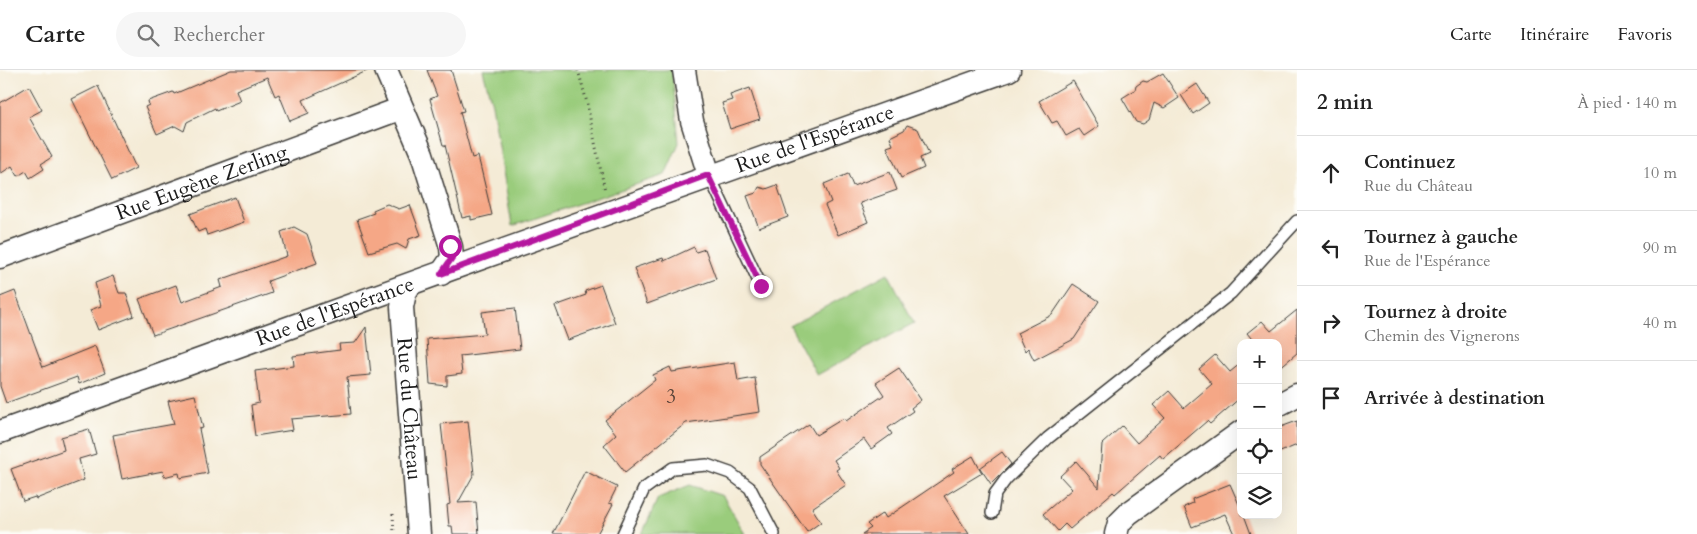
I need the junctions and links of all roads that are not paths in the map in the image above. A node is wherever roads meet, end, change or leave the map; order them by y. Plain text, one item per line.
1 (386, 70) edge
2 (684, 70) edge
3 (1009, 70) edge
4 (402, 108) junction
5 (708, 175) junction
6 (1297, 221) edge
7 (0, 256) edge
8 (441, 274) junction
9 (410, 285) junction
10 (761, 286) dead end
11 (1297, 395) edge
12 (1282, 402) edge
13 (0, 432) edge
14 (1237, 435) edge
15 (992, 513) dead end
16 (420, 534) edge
17 (623, 534) edge
18 (774, 534) edge
19 (1116, 534) edge

1 - 4 street
2 - 5 street
3 - 5 street, Rue de l'Espérance
4 - 7 street, Rue Eugène Zerling
4 - 8 street
5 - 8 street, Rue de l'Espérance
5 - 10 lane
6 - 15 lane
8 - 9 street, Rue de l'Espérance
9 - 13 street, Rue de l'Espérance
9 - 16 street, Rue du Château
11 - 12 street
14 - 19 street
17 - 18 lane

